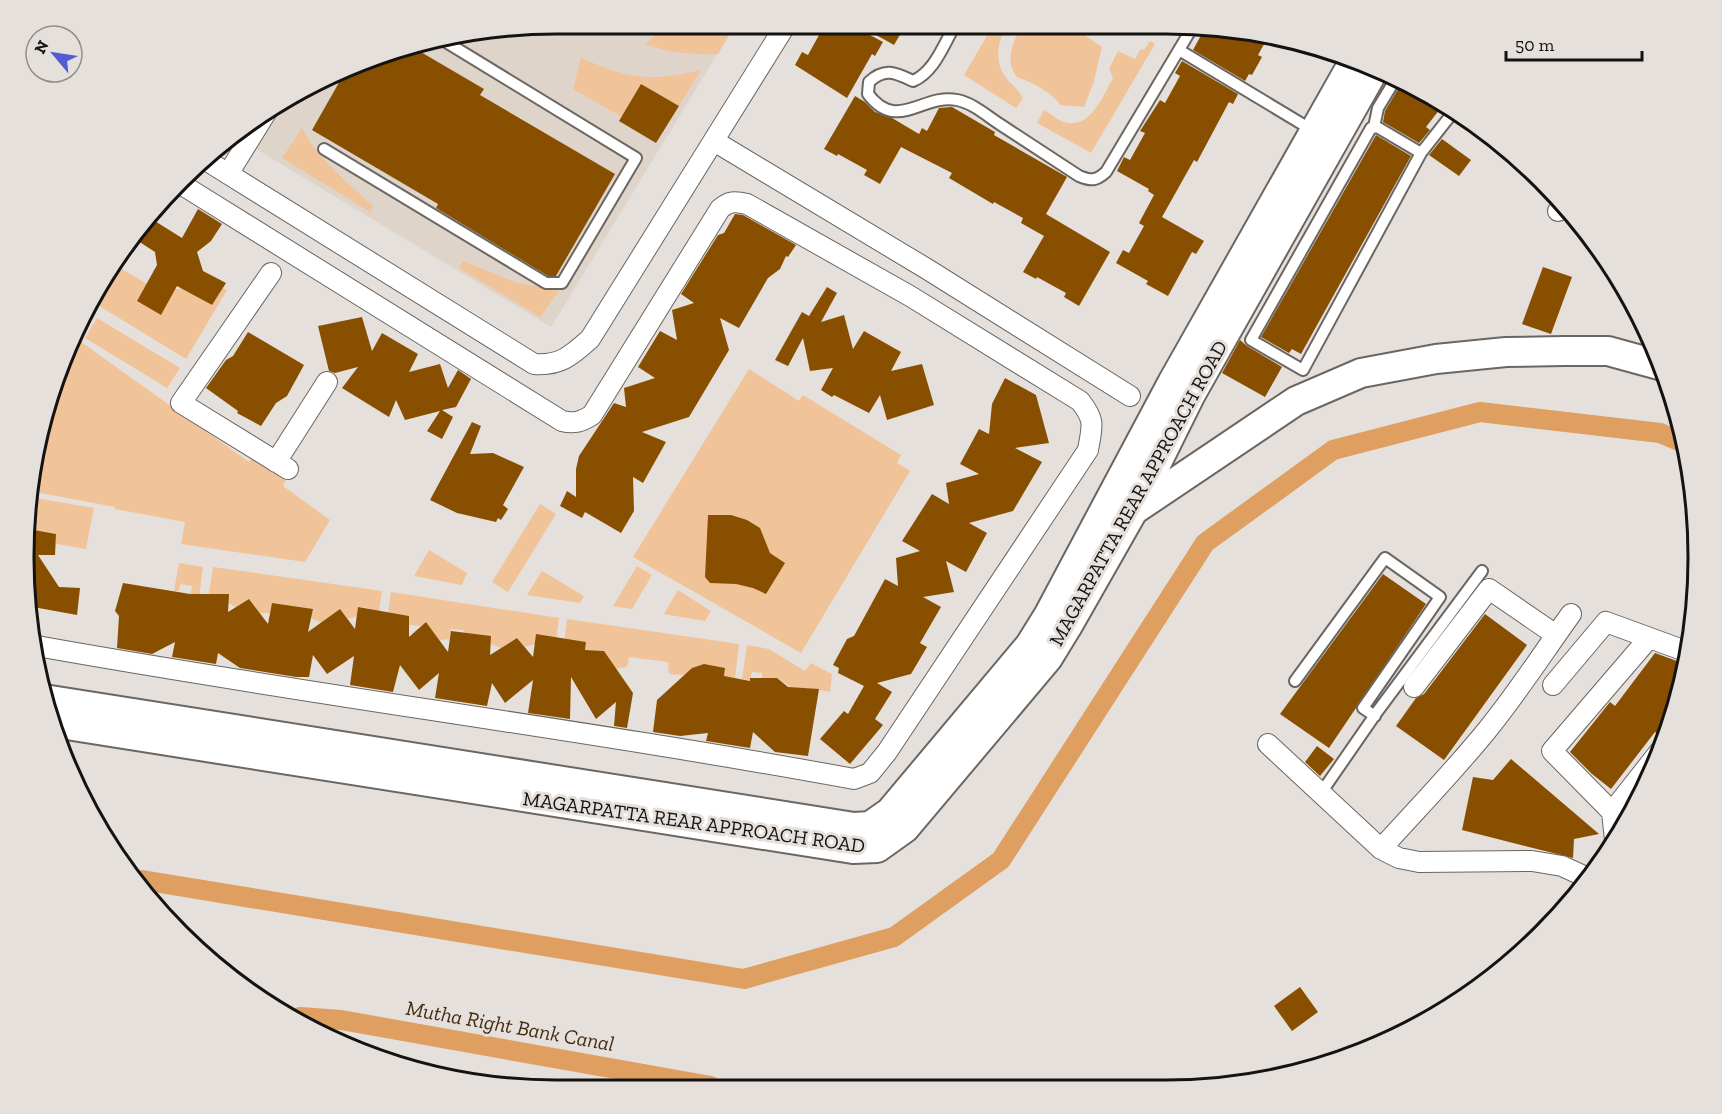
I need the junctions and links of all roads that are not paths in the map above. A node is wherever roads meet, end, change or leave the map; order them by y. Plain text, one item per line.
1 (779, 35) edge
2 (950, 35) edge
3 (1187, 36) edge
4 (452, 46) edge
5 (1179, 50) junction
6 (1351, 69) edge
7 (1369, 76) edge
8 (1392, 86) edge
9 (1448, 119) edge
10 (1374, 127) junction
11 (254, 132) edge
12 (1323, 137) junction
13 (714, 141) junction
14 (324, 149) dead end
15 (1421, 153) junction
16 (212, 164) edge
17 (228, 174) junction
18 (188, 188) edge
19 (311, 225) junction
20 (293, 254) junction
21 (927, 269) junction
22 (271, 273) dead end
23 (910, 296) junction
24 (1650, 363) edge
25 (327, 382) dead end
26 (1130, 396) dead end
27 (1133, 511) junction
28 (1099, 521) junction
29 (1482, 571) dead end
30 (1571, 615) dead end
31 (1556, 635) junction
32 (1649, 638) junction
33 (43, 647) edge
34 (1679, 649) edge
35 (1295, 681) dead end
36 (1553, 685) dead end
37 (1414, 687) dead end
38 (55, 701) edge
39 (1375, 716) junction
40 (62, 724) edge
41 (1268, 744) dead end
42 (1638, 779) edge
43 (1321, 793) junction
44 (1612, 812) junction
45 (1613, 824) edge
46 (1381, 849) junction
47 (1580, 874) edge

1 - 13 street
2 - 5 lane
3 - 5 lane
4 - 14 lane
5 - 12 lane
6 - 12 street, MAGARPATTA REAR APPROACH ROAD
7 - 12 street, MAGARPATTA REAR APPROACH ROAD
8 - 10 lane
9 - 15 lane
10 - 15 lane
10 - 15 lane
11 - 17 street
12 - 27 street, MAGARPATTA REAR APPROACH ROAD
12 - 28 street, MAGARPATTA REAR APPROACH ROAD
13 - 19 street
13 - 21 street
16 - 17 street
17 - 19 street
18 - 20 street
19 - 20 street
20 - 23 street
21 - 23 street
21 - 26 street
22 - 25 street
23 - 33 street
24 - 27 street
27 - 28 street
27 - 40 street, MAGARPATTA REAR APPROACH ROAD
28 - 38 street, MAGARPATTA REAR APPROACH ROAD
29 - 39 lane
30 - 31 street
31 - 37 street
31 - 46 street
32 - 34 street
32 - 36 street
32 - 44 street
35 - 39 lane
39 - 43 lane
41 - 43 street
42 - 44 street
43 - 46 street
44 - 45 street
46 - 47 street

